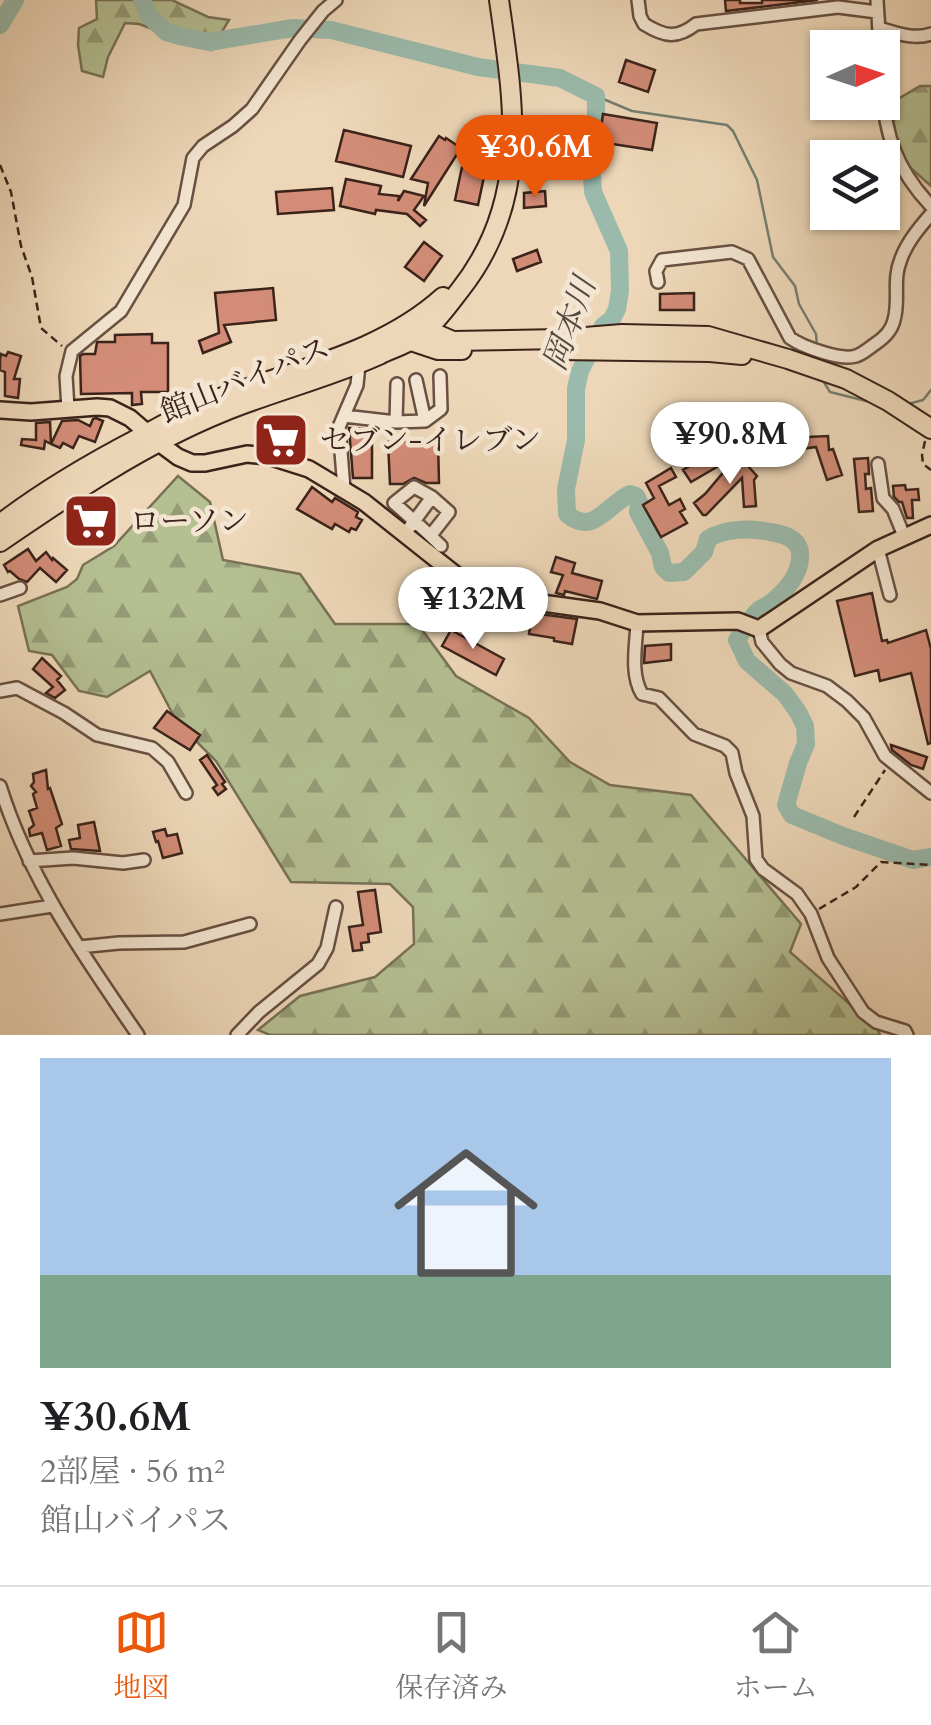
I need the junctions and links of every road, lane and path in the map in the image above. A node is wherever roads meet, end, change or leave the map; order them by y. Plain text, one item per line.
1 (336, 0) edge
2 (499, 0) edge
3 (638, 0) edge
4 (877, 6) edge
5 (879, 28) joint
6 (931, 34) edge
7 (885, 120) edge
8 (0, 165) edge
9 (931, 206) edge
10 (931, 214) edge
11 (658, 282) dead end
12 (417, 331) junction
13 (72, 352) junction
14 (794, 352) junction
15 (359, 365) junction
16 (440, 376) dead end
17 (416, 380) dead end
18 (396, 384) dead end
19 (68, 409) junction
20 (0, 410) edge
21 (344, 416) junction
22 (426, 421) junction
23 (396, 422) junction
24 (931, 430) edge
25 (154, 438) junction
26 (878, 464) dead end
27 (931, 470) edge
28 (344, 489) junction
29 (432, 497) junction
30 (414, 521) junction
31 (0, 524) edge
32 (931, 525) edge
33 (404, 534) junction
34 (431, 535) junction
35 (904, 536) junction
36 (0, 542) edge
37 (441, 546) dead end
38 (878, 549) junction
39 (20, 588) dead end
40 (0, 595) edge
41 (890, 595) dead end
42 (637, 623) junction
43 (757, 628) junction
44 (0, 691) edge
45 (891, 760) junction
46 (0, 786) edge
47 (186, 793) dead end
48 (931, 793) edge
49 (854, 817) dead end
50 (144, 860) dead end
51 (28, 861) junction
52 (931, 865) edge
53 (52, 906) junction
54 (336, 907) dead end
55 (0, 914) edge
56 (811, 914) junction
57 (250, 924) dead end
58 (79, 947) junction
59 (138, 1035) edge
60 (237, 1035) edge
61 (907, 1035) edge

1 - 13 street
2 - 12 highway, 館山バイパス
3 - 4 street
4 - 5 street
5 - 6 street
7 - 9 street
8 - 13 path
10 - 14 street
11 - 14 street
12 - 14 highway
12 - 15 highway, 館山バイパス
12 - 25 highway, 館山バイパス
13 - 19 street
14 - 24 highway
15 - 21 street
15 - 25 highway, 館山バイパス
16 - 22 street
17 - 22 street
18 - 23 street
19 - 20 main road
19 - 25 main road
21 - 23 street
21 - 28 street
22 - 23 street
24 - 27 path
25 - 28 main road
25 - 31 highway, 館山バイパス
25 - 36 highway, 館山バイパス
26 - 35 street
28 - 33 main road
29 - 30 street
29 - 30 street
29 - 34 street
30 - 33 street
30 - 34 street
32 - 35 main road
33 - 42 main road
34 - 37 street
35 - 38 main road
38 - 41 street
38 - 43 main road
39 - 40 street
42 - 43 main road
42 - 56 street
43 - 45 street
44 - 47 street
45 - 48 street
45 - 49 path
46 - 51 street
50 - 51 street
51 - 53 street
52 - 56 path
53 - 55 street
53 - 58 street
54 - 60 street
56 - 61 street
57 - 58 street
58 - 59 street

